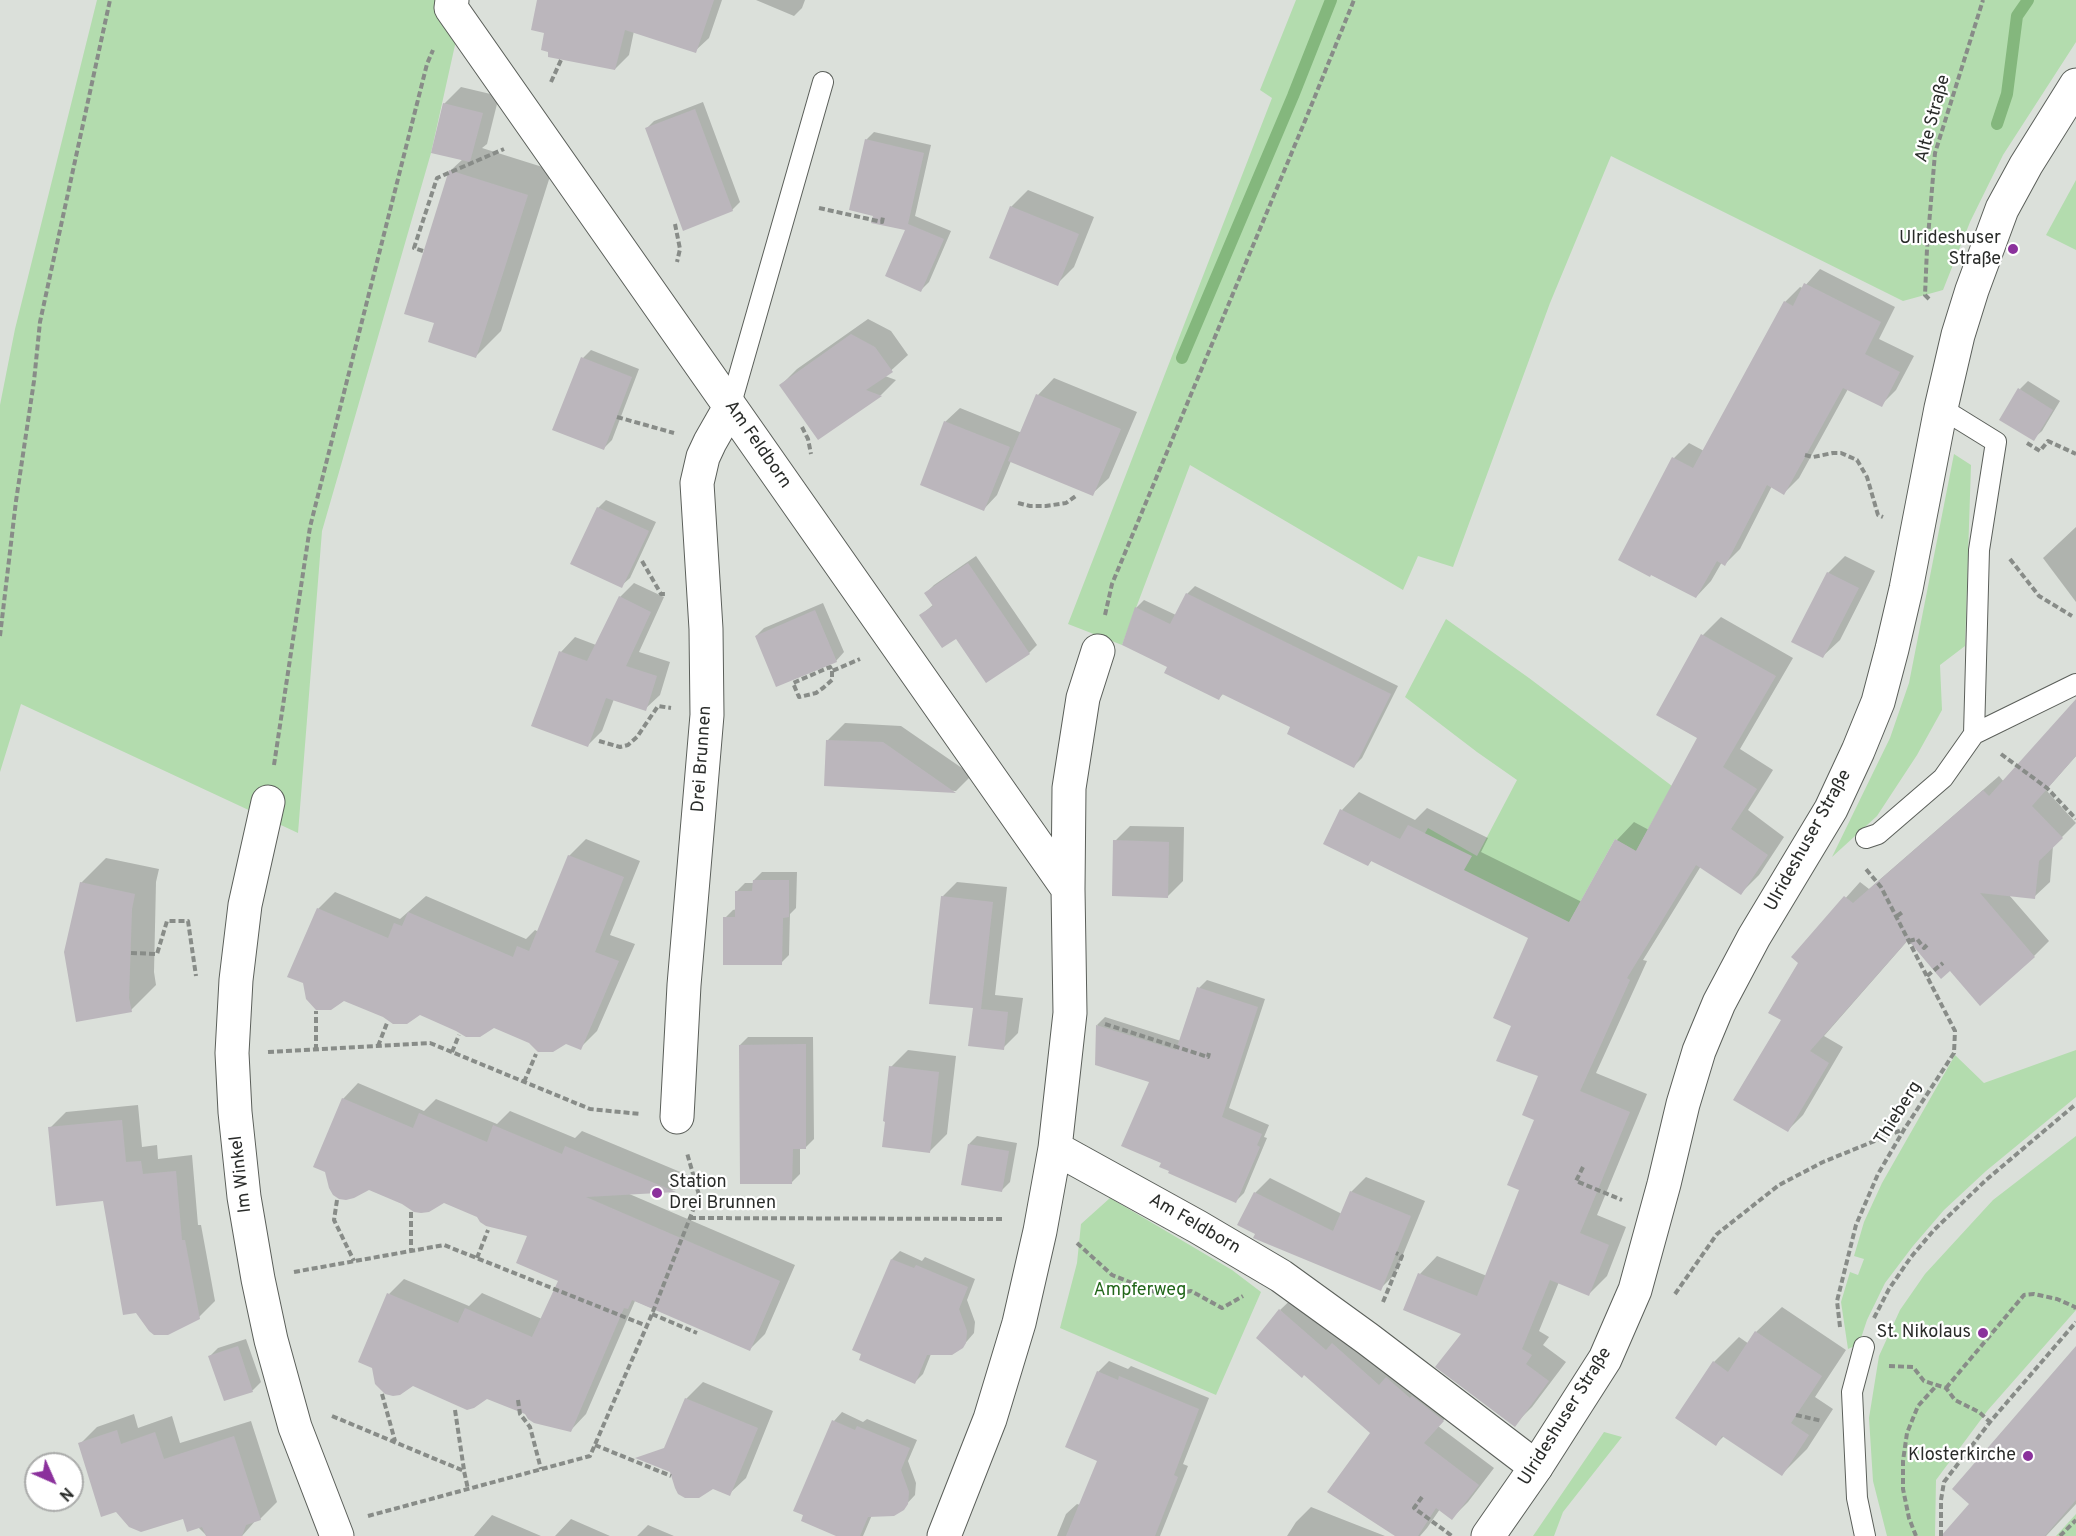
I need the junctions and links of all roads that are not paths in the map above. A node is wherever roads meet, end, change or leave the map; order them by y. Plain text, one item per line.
1 (452, 4) edge
2 (823, 82) dead end
3 (2076, 85) edge
4 (730, 407) junction
5 (1941, 408) junction
6 (1098, 651) road end
7 (2076, 684) edge
8 (1974, 734) junction
9 (268, 802) road end
10 (1866, 838) dead end
11 (1068, 889) junction
12 (677, 1118) road end
13 (1055, 1148) junction
14 (1864, 1347) road end
15 (1536, 1467) junction
16 (337, 1536) edge
17 (944, 1536) edge
18 (1488, 1536) edge
19 (1865, 1536) edge

1 - 4 street, Am Feldborn
2 - 4 lane
3 - 5 street, Ulrideshuser Straße
4 - 11 street, Am Feldborn
4 - 12 street, Drei Brunnen
5 - 8 lane
5 - 15 street, Ulrideshuser Straße
6 - 11 street
7 - 8 lane
8 - 10 lane
9 - 16 street, Im Winkel
11 - 13 street
13 - 15 street, Am Feldborn
13 - 17 street
14 - 19 lane
15 - 18 street, Ulrideshuser Straße

